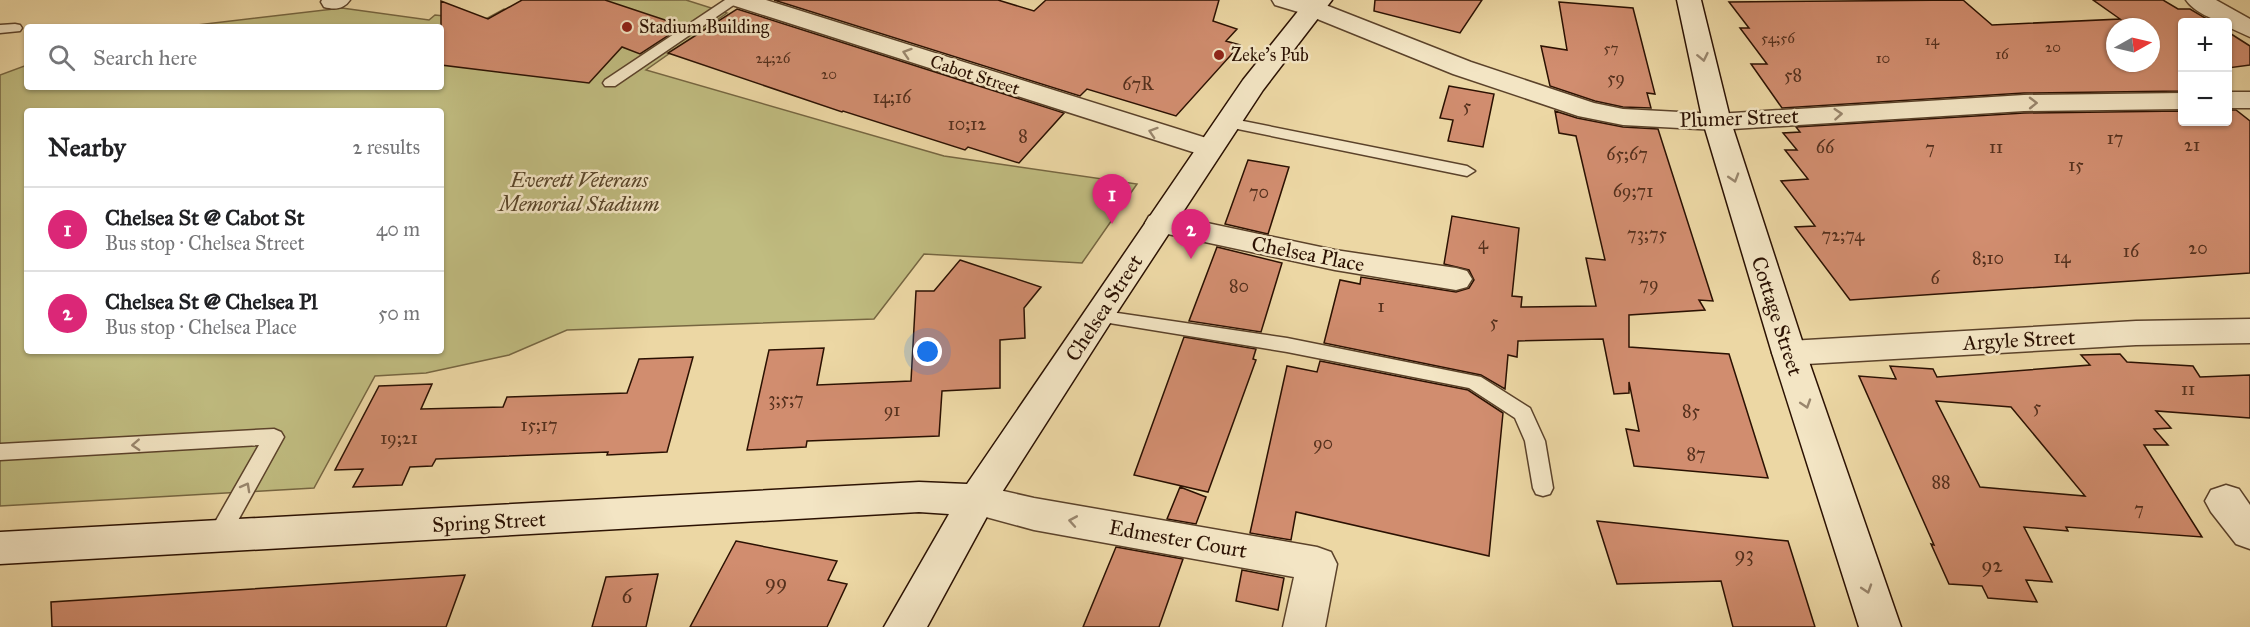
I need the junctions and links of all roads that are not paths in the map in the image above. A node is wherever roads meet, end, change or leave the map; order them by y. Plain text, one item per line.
1 (734, 0) edge
2 (741, 0) edge
3 (1284, 0) edge
4 (1689, 0) edge
5 (2198, 0) edge
6 (1317, 4) edge
7 (15, 28) dead end
8 (0, 29) edge
9 (2250, 29) edge
10 (610, 83) dead end
11 (2232, 100) edge
12 (2250, 100) edge
13 (2178, 101) edge
14 (1717, 122) junction
15 (1228, 123) junction
16 (1209, 148) junction
17 (1467, 171) dead end
18 (1160, 223) junction
19 (1456, 279) dead end
20 (1097, 316) junction
21 (2250, 331) edge
22 (1789, 353) junction
23 (0, 452) edge
24 (1543, 488) dead end
25 (977, 500) junction
26 (2226, 500) dead end
27 (2250, 533) edge
28 (217, 538) junction
29 (0, 548) edge
30 (905, 627) edge
31 (1304, 627) edge
32 (1880, 627) edge

1 - 10 lane
16 -> 2 street, Cabot Street
3 - 6 street, Plumer Street
4 -> 14 street, Cottage Street
5 - 9 street
6 - 14 street, Plumer Street
6 - 15 street, Chelsea Street
7 - 8 lane
11 - 12 street
14 -> 13 street, Plumer Street
14 -> 22 street, Cottage Street
15 - 16 street, Chelsea Street
15 - 17 lane
16 - 18 street, Chelsea Street
18 - 19 street, Chelsea Place
18 - 20 street, Chelsea Street
20 - 24 lane
20 - 25 street, Chelsea Street
21 - 22 street, Argyle Street
22 -> 32 street, Cottage Street
28 -> 23 lane
25 - 28 street, Spring Street
25 - 30 street, Chelsea Street
31 -> 25 street, Edmester Court
26 - 27 street
28 - 29 street, Spring Street

